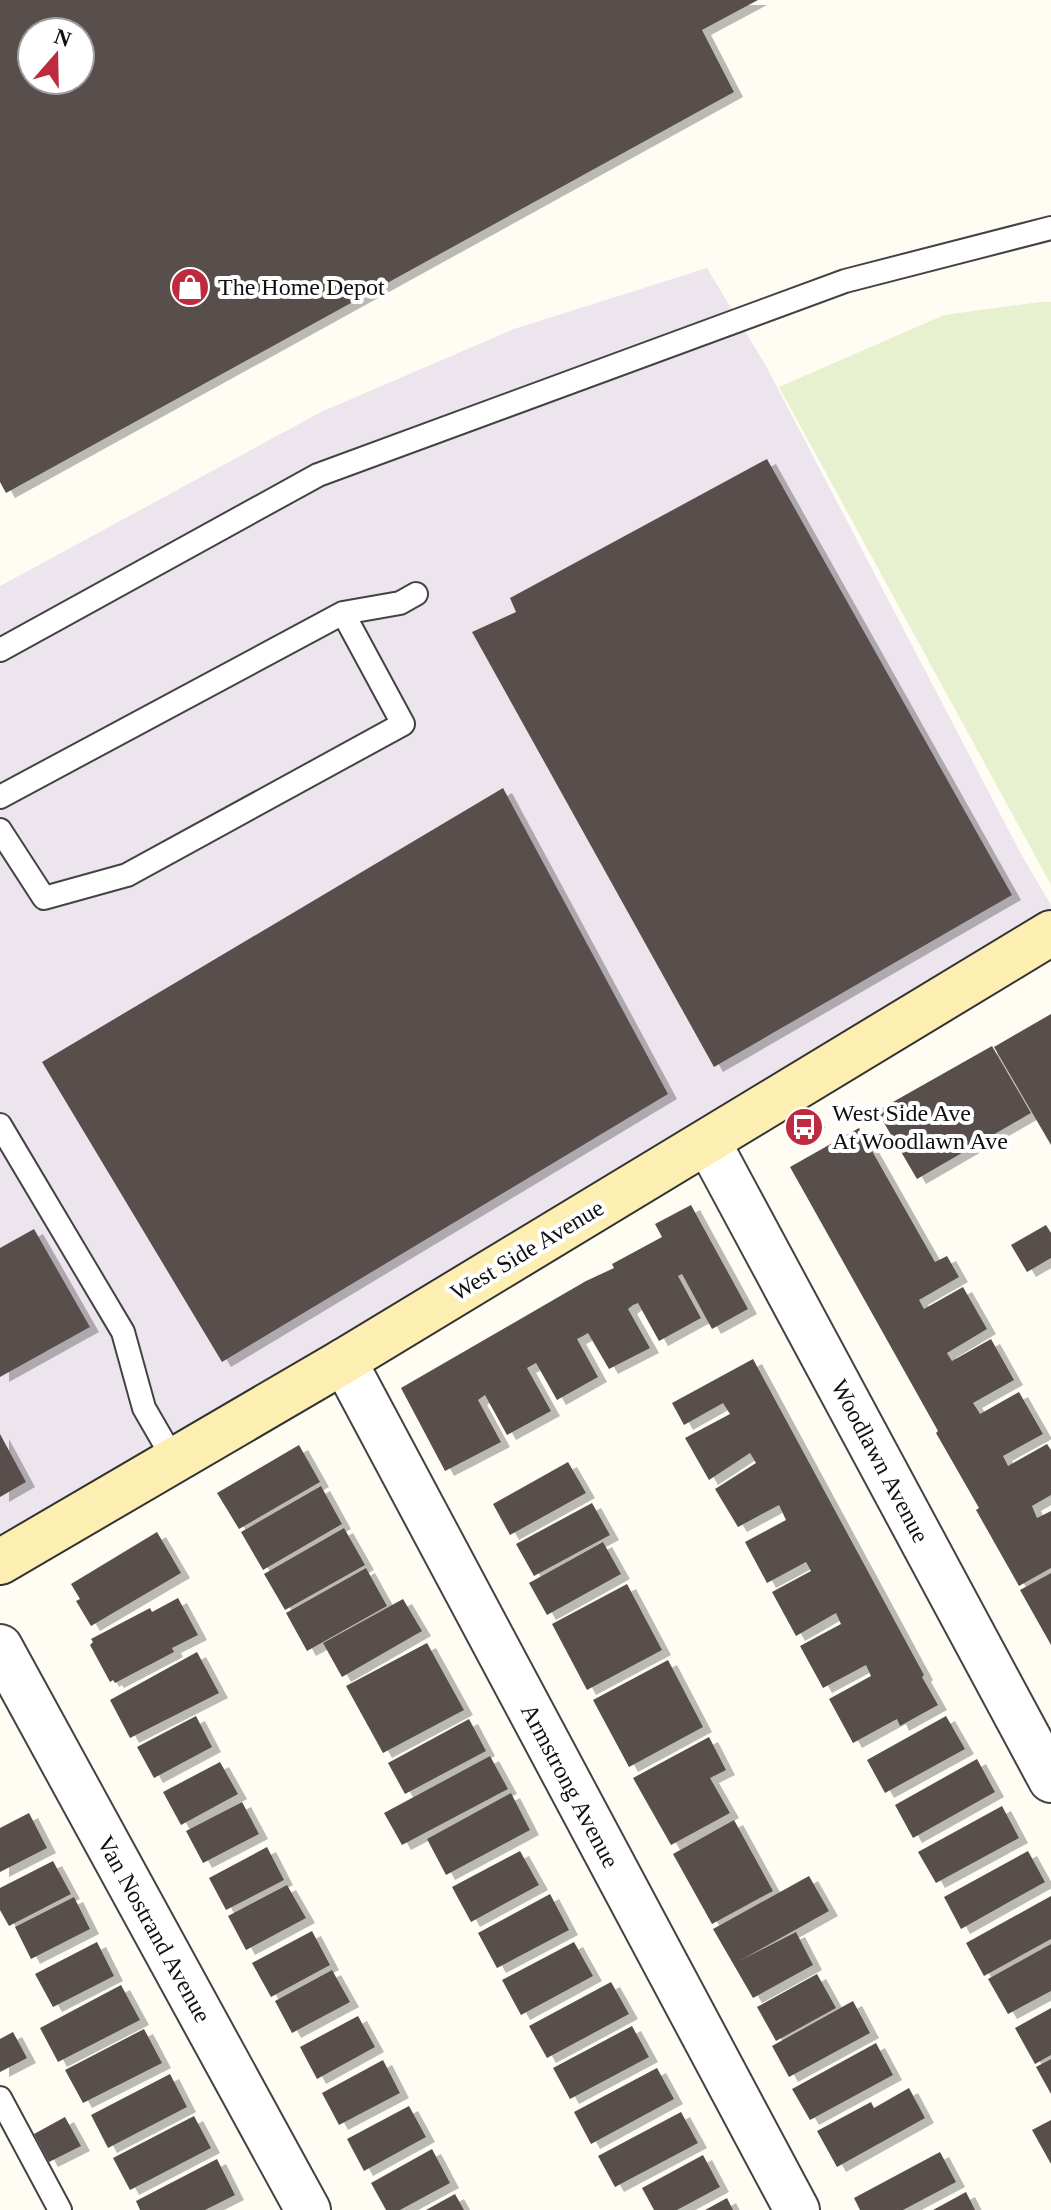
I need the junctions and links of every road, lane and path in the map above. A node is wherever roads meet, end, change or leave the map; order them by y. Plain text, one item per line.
1 (1051, 228) edge
2 (416, 594) dead end
3 (343, 613) junction
4 (0, 650) edge
5 (0, 797) edge
6 (0, 830) edge
7 (1051, 933) edge
8 (0, 1125) edge
9 (708, 1142) junction
10 (344, 1361) junction
11 (174, 1460) junction
12 (0, 1562) edge
13 (0, 1647) edge
14 (1051, 1780) edge
15 (0, 2098) edge
16 (60, 2210) edge
17 (308, 2210) edge
18 (797, 2210) edge

1 - 4 lane
2 - 3 lane
3 - 5 lane
3 - 6 lane
7 - 9 main road, West Side Avenue
8 - 11 lane
9 - 10 main road, West Side Avenue
9 - 14 street, Woodlawn Avenue
10 - 11 main road, West Side Avenue
10 - 18 street, Armstrong Avenue
11 - 12 main road, West Side Avenue
13 - 17 street, Van Nostrand Avenue
15 - 16 lane

